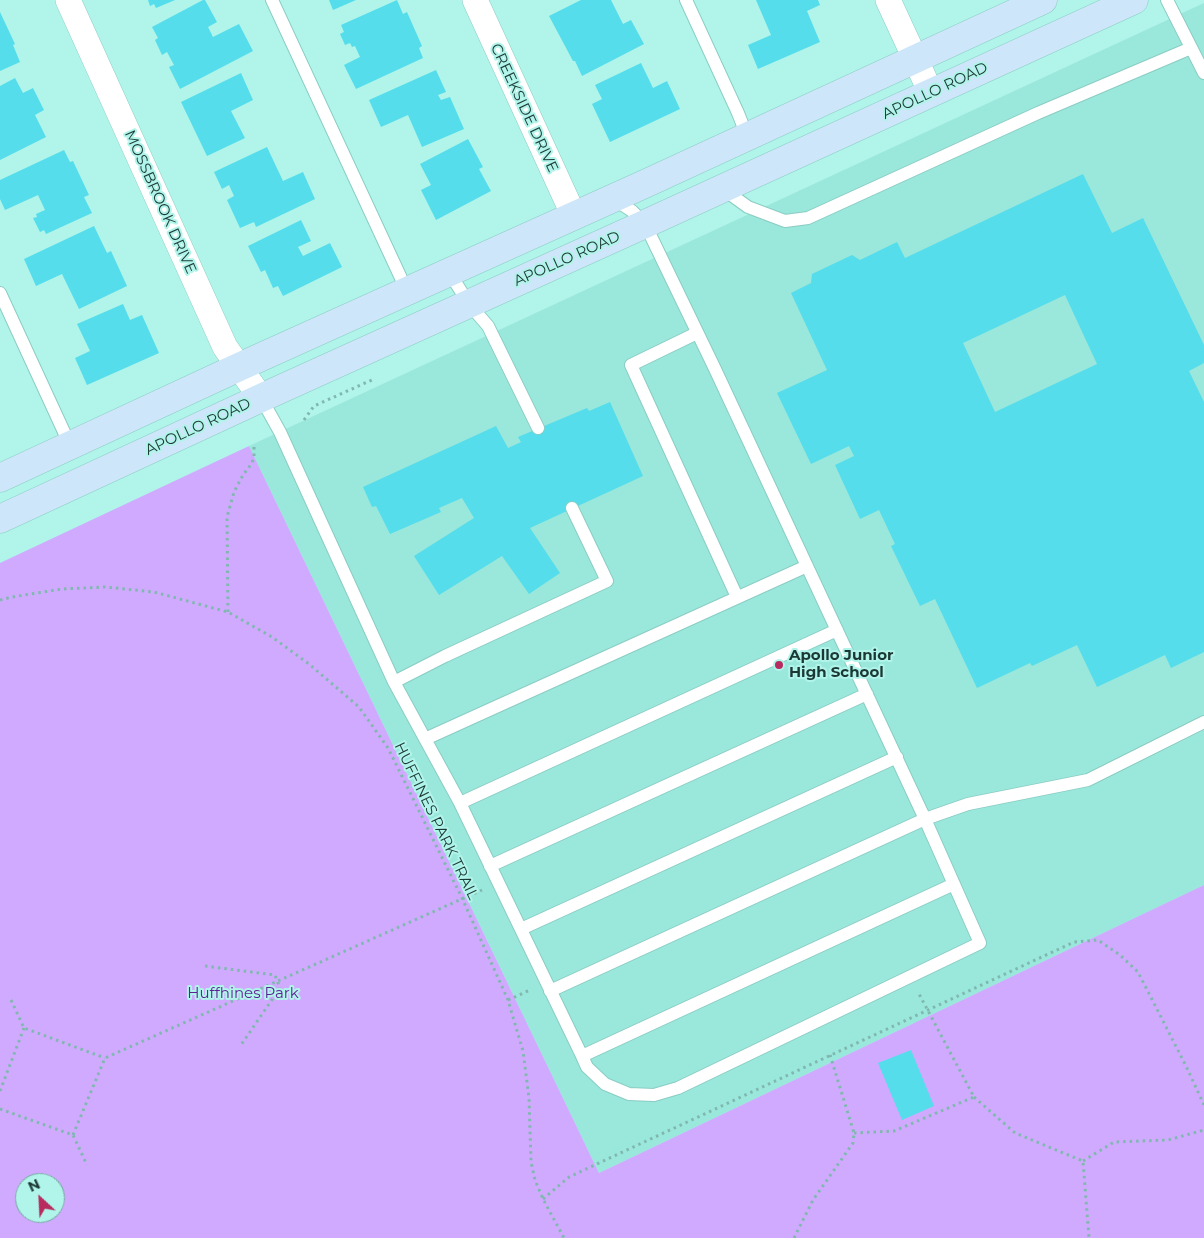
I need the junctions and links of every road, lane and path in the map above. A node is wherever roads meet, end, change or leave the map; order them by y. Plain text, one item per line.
1 (68, 0) edge
2 (272, 0) edge
3 (475, 0) edge
4 (686, 0) edge
5 (888, 0) edge
6 (1043, 0) edge
7 (1134, 0) edge
8 (1167, 0) edge
9 (1191, 48) junction
10 (916, 59) junction
11 (1204, 73) edge
12 (930, 92) junction
13 (747, 136) junction
14 (723, 188) junction
15 (606, 201) junction
16 (574, 216) junction
17 (645, 224) junction
18 (450, 272) junction
19 (407, 291) junction
20 (0, 293) edge
21 (469, 304) junction
22 (698, 333) junction
23 (239, 367) junction
24 (261, 398) junction
25 (538, 428) dead end
26 (254, 443) dead end
27 (70, 446) junction
28 (0, 478) edge
29 (572, 508) dead end
30 (0, 519) edge
31 (806, 566) junction
32 (737, 597) junction
33 (0, 600) edge
34 (228, 612) junction
35 (837, 630) junction
36 (394, 682) junction
37 (867, 694) junction
38 (1204, 722) edge
39 (425, 739) junction
40 (897, 757) junction
41 (460, 803) junction
42 (925, 819) junction
43 (490, 866) junction
44 (499, 883) junction
45 (954, 884) junction
46 (462, 898) junction
47 (521, 929) junction
48 (205, 966) dead end
49 (911, 976) junction
50 (277, 981) junction
51 (550, 991) junction
52 (11, 1000) dead end
53 (927, 1010) junction
54 (24, 1028) junction
55 (241, 1045) dead end
56 (830, 1055) junction
57 (582, 1056) junction
58 (105, 1058) junction
59 (0, 1092) edge
60 (974, 1097) junction
61 (1204, 1105) edge
62 (0, 1109) edge
63 (1204, 1130) edge
64 (854, 1132) junction
65 (73, 1135) junction
66 (1083, 1161) junction
67 (87, 1165) dead end
68 (543, 1199) junction
69 (564, 1238) edge
70 (794, 1238) edge
71 (1089, 1238) edge

1 - 23 street, MOSSBROOK DRIVE
2 - 19 lane
3 - 16 street, CREEKSIDE DRIVE
4 - 13 lane
5 - 10 street
6 - 10 street
7 - 12 street, APOLLO ROAD
8 - 9 lane
9 - 11 lane
9 - 14 lane
10 - 12 street
10 - 13 street
12 - 14 street, APOLLO ROAD
13 - 15 street
14 - 17 street, APOLLO ROAD
15 - 16 street
15 - 17 lane
16 - 18 street
17 - 21 street, APOLLO ROAD
17 - 22 lane
18 - 19 street
18 - 21 lane
19 - 23 street
20 - 27 lane
21 - 24 street, APOLLO ROAD
21 - 25 lane
22 - 31 lane
22 - 32 lane
23 - 24 street, MOSSBROOK DRIVE
23 - 27 street
24 - 30 street, APOLLO ROAD
24 - 36 lane
26 - 34 path
27 - 28 street
29 - 36 lane
31 - 32 lane
31 - 35 lane
32 - 39 lane
33 - 34 path, HUFFINES PARK TRAIL
34 - 46 path, HUFFINES PARK TRAIL
35 - 37 lane
35 - 41 lane
36 - 39 lane
37 - 40 lane
37 - 43 lane
38 - 42 lane
39 - 41 lane
40 - 42 lane
40 - 47 lane
41 - 43 lane
42 - 45 lane
42 - 51 lane
43 - 44 lane
44 - 46 path
44 - 47 lane
45 - 49 lane
45 - 57 lane
46 - 50 path
46 - 68 path, HUFFINES PARK TRAIL
47 - 51 lane
48 - 50 path
49 - 53 path
49 - 57 lane
50 - 55 path
50 - 58 path
51 - 57 lane
52 - 54 path
53 - 56 path
53 - 60 path
53 - 61 path
54 - 58 path
54 - 59 path
56 - 64 path
56 - 68 path
58 - 65 path
60 - 64 path
60 - 66 path
62 - 65 path
63 - 66 path
64 - 70 path
65 - 67 path
66 - 71 path
68 - 69 path, HUFFINES PARK TRAIL

